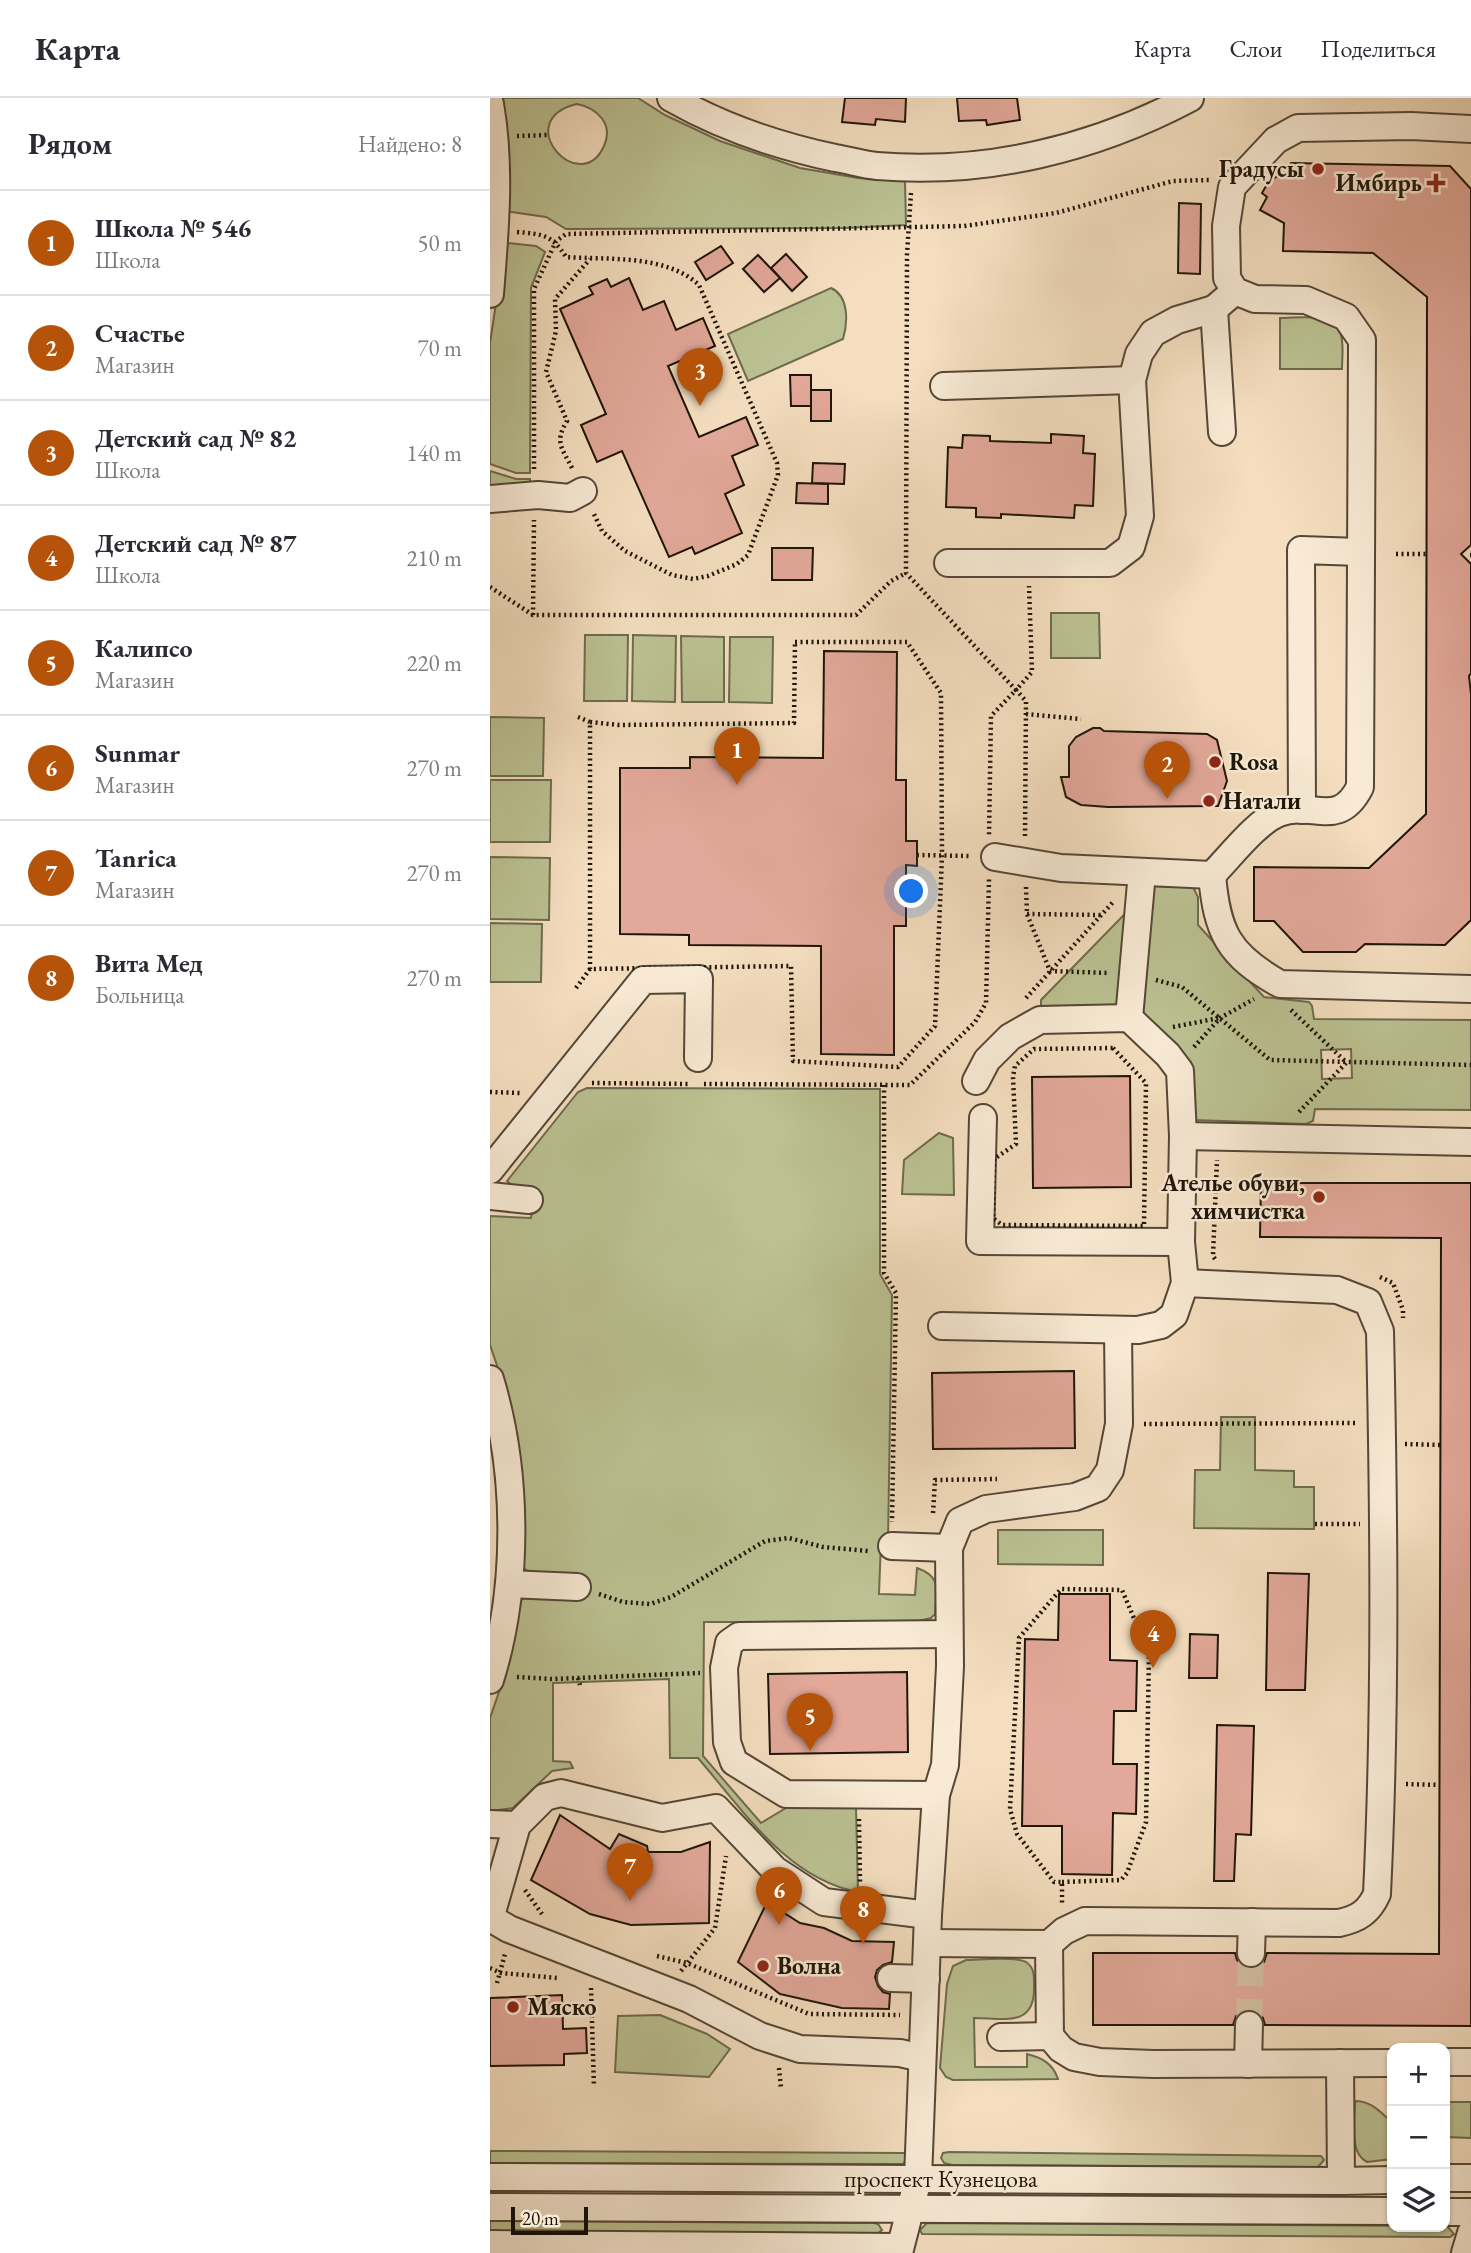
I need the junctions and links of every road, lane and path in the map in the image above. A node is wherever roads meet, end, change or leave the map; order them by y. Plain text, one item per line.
1 (671, 98) edge
2 (1190, 98) edge
3 (490, 104) edge
4 (1471, 129) edge
5 (912, 167) junction
6 (1237, 182) junction
7 (911, 229) junction
8 (495, 230) junction
9 (556, 241) junction
10 (590, 259) junction
11 (1235, 291) junction
12 (490, 294) edge
13 (1214, 309) junction
14 (1132, 380) junction
15 (944, 386) dead end
16 (1222, 432) dead end
17 (583, 491) junction
18 (534, 495) junction
19 (490, 499) edge
20 (1360, 552) junction
21 (1396, 554) dead end
22 (1426, 554) dead end
23 (948, 563) dead end
24 (1029, 564) junction
25 (906, 573) junction
26 (490, 587) edge
27 (533, 615) junction
28 (1016, 690) junction
29 (1026, 714) junction
30 (578, 717) dead end
31 (1081, 719) dead end
32 (590, 722) junction
33 (1302, 810) junction
34 (917, 855) dead end
35 (942, 856) junction
36 (985, 857) junction
37 (1025, 862) junction
38 (1142, 872) junction
39 (1212, 875) junction
40 (1027, 914) junction
41 (1101, 915) junction
42 (590, 969) junction
43 (1050, 971) junction
44 (1133, 973) junction
45 (1280, 984) junction
46 (576, 988) dead end
47 (1471, 989) edge
48 (1023, 1001) dead end
49 (1220, 1018) junction
50 (985, 1021) dead end
51 (975, 1022) junction
52 (1136, 1025) junction
53 (1040, 1049) joint
54 (698, 1058) dead end
55 (1346, 1062) junction
56 (1471, 1065) edge
57 (1177, 1066) junction
58 (976, 1081) dead end
59 (582, 1083) dead end
60 (884, 1085) junction
61 (983, 1118) dead end
62 (1183, 1136) junction
63 (1274, 1137) junction
64 (1471, 1142) edge
65 (1217, 1158) dead end
66 (490, 1170) edge
67 (490, 1196) edge
68 (529, 1200) dead end
69 (1181, 1242) junction
70 (1221, 1266) dead end
71 (1185, 1283) junction
72 (1393, 1283) dead end
73 (1403, 1323) dead end
74 (942, 1326) dead end
75 (1118, 1330) junction
76 (490, 1379) edge
77 (1364, 1423) dead end
78 (1119, 1424) junction
79 (1403, 1431) dead end
80 (1403, 1444) dead end
81 (1428, 1445) dead end
82 (1441, 1445) dead end
83 (1315, 1524) dead end
84 (1367, 1524) dead end
85 (892, 1546) junction
86 (949, 1548) junction
87 (509, 1584) junction
88 (577, 1587) joint
89 (948, 1634) junction
90 (700, 1673) dead end
91 (637, 1676) junction
92 (499, 1678) edge
93 (578, 1678) junction
94 (580, 1685) dead end
95 (643, 1685) dead end
96 (1404, 1771) dead end
97 (1404, 1784) dead end
98 (936, 1795) junction
99 (859, 1811) dead end
100 (490, 1824) edge
101 (517, 1825) junction
102 (727, 1853) dead end
103 (1062, 1882) junction
104 (520, 1883) dead end
105 (860, 1893) dead end
106 (1062, 1907) dead end
107 (928, 1915) junction
108 (491, 1919) edge
109 (548, 1922) dead end
110 (1252, 1922) junction
111 (928, 1942) junction
112 (1049, 1944) junction
113 (1251, 1953) tunnel mouth
114 (648, 1954) dead end
115 (687, 1964) junction
116 (490, 1968) edge
117 (565, 1978) dead end
118 (891, 1978) dead end
119 (926, 1979) junction
120 (590, 1980) dead end
121 (1249, 2025) tunnel mouth
122 (1050, 2035) junction
123 (1000, 2038) dead end
124 (911, 2055) junction
125 (1340, 2063) junction
126 (1387, 2063) edge
127 (1248, 2064) junction
128 (594, 2087) dead end
129 (490, 2177) edge
130 (1450, 2178) edge
131 (1471, 2178) edge
132 (918, 2179) junction
133 (1387, 2180) edge
134 (1341, 2181) junction
135 (490, 2207) edge
136 (909, 2208) junction
137 (1387, 2211) edge
138 (1450, 2211) edge
139 (1471, 2212) edge
140 (1471, 2233) edge
141 (490, 2244) edge
142 (899, 2250) edge
143 (1465, 2253) edge

1 - 5 street
2 - 5 street
3 - 8 street
4 - 6 street
5 - 7 path
6 - 7 path
6 - 11 street
7 - 9 path
7 - 25 path
8 - 9 path
8 - 12 street
9 - 10 path
9 - 18 path
10 - 17 path
10 - 17 path
11 - 13 street
11 - 20 street
13 - 14 street
13 - 16 street
14 - 15 street
14 - 24 street
17 - 18 street
18 - 19 street
18 - 27 path
20 - 33 street
20 - 33 street
21 - 22 path
23 - 24 street
24 - 28 path
25 - 27 path
25 - 28 path
26 - 27 path
28 - 29 path
28 - 36 path
29 - 31 path
29 - 37 path
30 - 32 path
32 - 35 path
32 - 42 path
33 - 39 street
34 - 35 path
35 - 36 path
35 - 42 path
36 - 37 street
36 - 51 path
37 - 38 street
37 - 40 path
38 - 39 street
38 - 41 path
38 - 44 street
39 - 45 street
40 - 41 path
40 - 43 path
41 - 43 path
42 - 46 path
43 - 44 path
43 - 48 path
44 - 49 path
44 - 52 street
45 - 47 street
45 - 49 path
45 - 55 path
49 - 52 path
49 - 55 path
49 - 57 path
50 - 51 path
51 - 60 path
52 - 57 street
52 - 58 street
53 - 53 path
54 - 66 street
55 - 56 path
55 - 63 path
57 - 62 street
59 - 60 path
60 - 85 path
61 - 69 street
62 - 63 street
62 - 69 street
63 - 64 street
65 - 70 path
67 - 68 street
69 - 71 street
71 - 75 street
71 - 110 street
72 - 73 path
74 - 75 street
75 - 78 street
76 - 87 street
77 - 78 path
78 - 86 street
79 - 80 path
81 - 82 path
83 - 84 path
85 - 86 street
85 - 88 path
86 - 89 street
87 - 88 street
87 - 92 street
89 - 98 street
89 - 98 street
90 - 91 path
91 - 93 path
91 - 95 path
92 - 93 path
93 - 94 path
96 - 97 path
98 - 107 street
99 - 105 path
100 - 101 street
101 - 107 street
101 - 108 street
102 - 115 path
103 - 103 path
103 - 106 path
104 - 109 path
107 - 111 street
108 - 124 street
110 - 112 street
110 - 113 street
111 - 112 street
111 - 119 street
112 - 122 street
114 - 115 path
115 - 124 path
116 - 117 path
118 - 119 street
119 - 124 street
120 - 128 path
121 - 127 street
122 - 123 street
122 - 127 street
124 - 132 street
125 - 126 street
125 - 127 street
125 - 134 street
129 - 132 street, проспект Кузнецова
130 - 131 street
132 - 134 street, проспект Кузнецова
132 - 136 street
133 - 134 street, проспект Кузнецова
135 - 136 street, проспект Кузнецова
136 - 137 street, проспект Кузнецова
136 - 142 street
138 - 139 street
140 - 143 street
141 - 142 street

